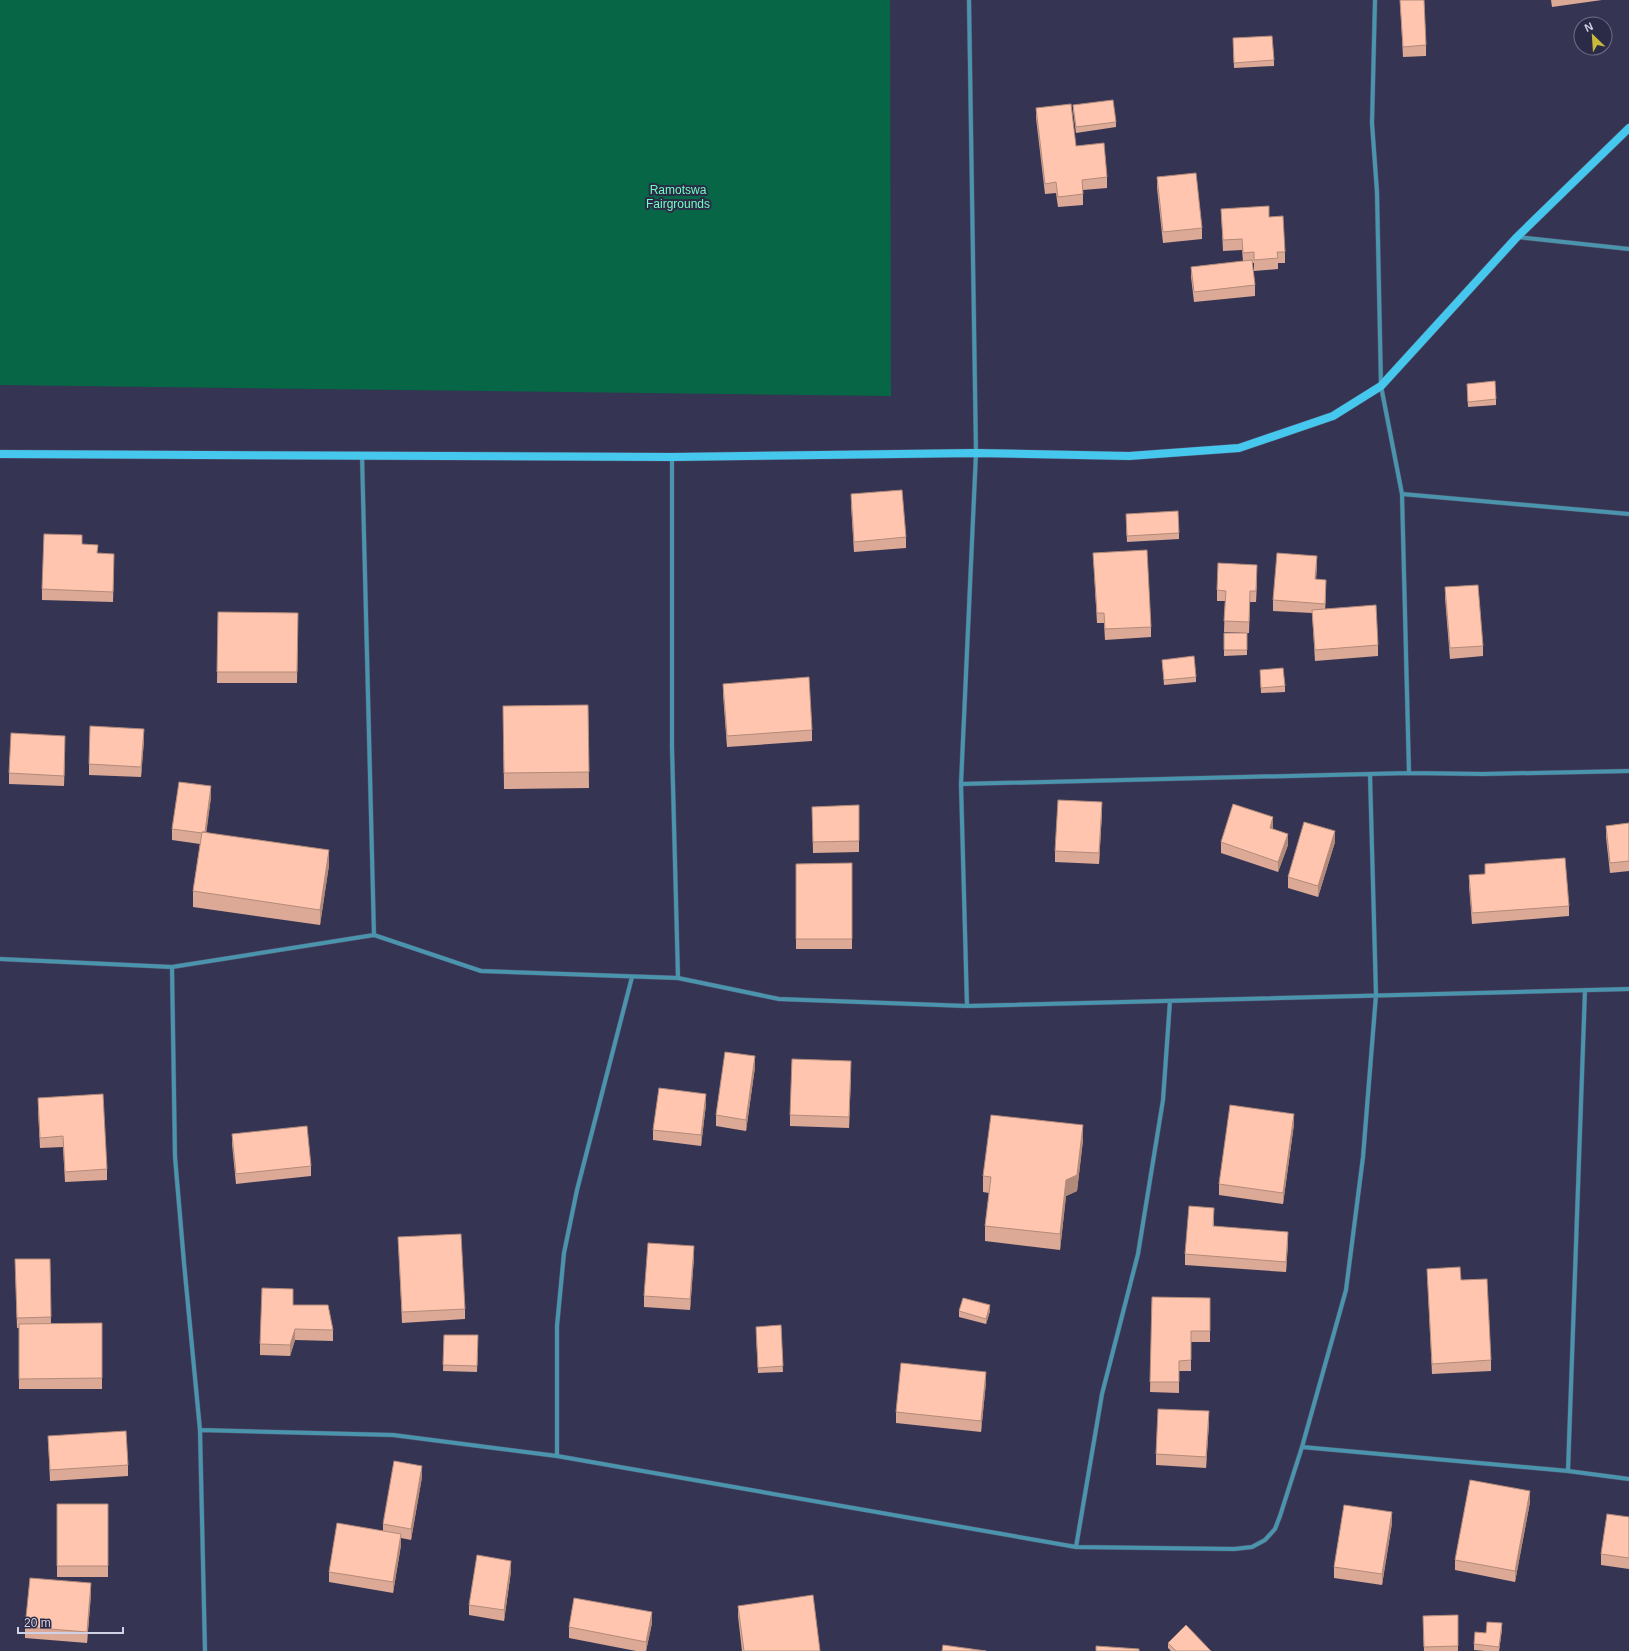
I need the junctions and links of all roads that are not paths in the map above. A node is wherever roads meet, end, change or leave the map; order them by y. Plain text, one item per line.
1 (969, 0) edge
2 (1375, 0) edge
3 (1629, 128) edge
4 (1517, 237) junction
5 (1629, 249) edge
6 (1382, 386) junction
7 (976, 453) junction
8 (0, 454) edge
9 (362, 455) junction
10 (672, 457) junction
11 (1402, 494) junction
12 (1629, 514) edge
13 (1629, 771) edge
14 (1370, 774) junction
15 (1409, 774) junction
16 (961, 784) junction
17 (374, 935) junction
18 (0, 959) edge
19 (172, 966) junction
20 (632, 977) junction
21 (678, 978) junction
22 (1629, 989) edge
23 (1585, 990) junction
24 (1376, 995) junction
25 (1170, 1000) junction
26 (967, 1006) junction
27 (200, 1430) junction
28 (1302, 1447) junction
29 (557, 1456) junction
30 (1568, 1471) junction
31 (1629, 1479) edge
32 (1076, 1547) junction
33 (205, 1651) edge

1 - 7 street
2 - 6 street
3 - 4 street
4 - 5 street
4 - 6 street
6 - 7 street
6 - 11 street
7 - 10 street
7 - 16 street
8 - 9 street
9 - 10 street
9 - 17 street
10 - 21 street
11 - 12 street
11 - 15 street
13 - 15 street
14 - 15 street
14 - 16 street
14 - 24 street
16 - 26 street
17 - 19 street
17 - 20 street
18 - 19 street
19 - 27 street
20 - 21 street
20 - 29 street
21 - 26 street
22 - 23 street
23 - 24 street
23 - 30 street
24 - 25 street
24 - 28 street
25 - 26 street
25 - 32 street
27 - 29 street
27 - 33 street
28 - 30 street
28 - 32 street
29 - 32 street
30 - 31 street

